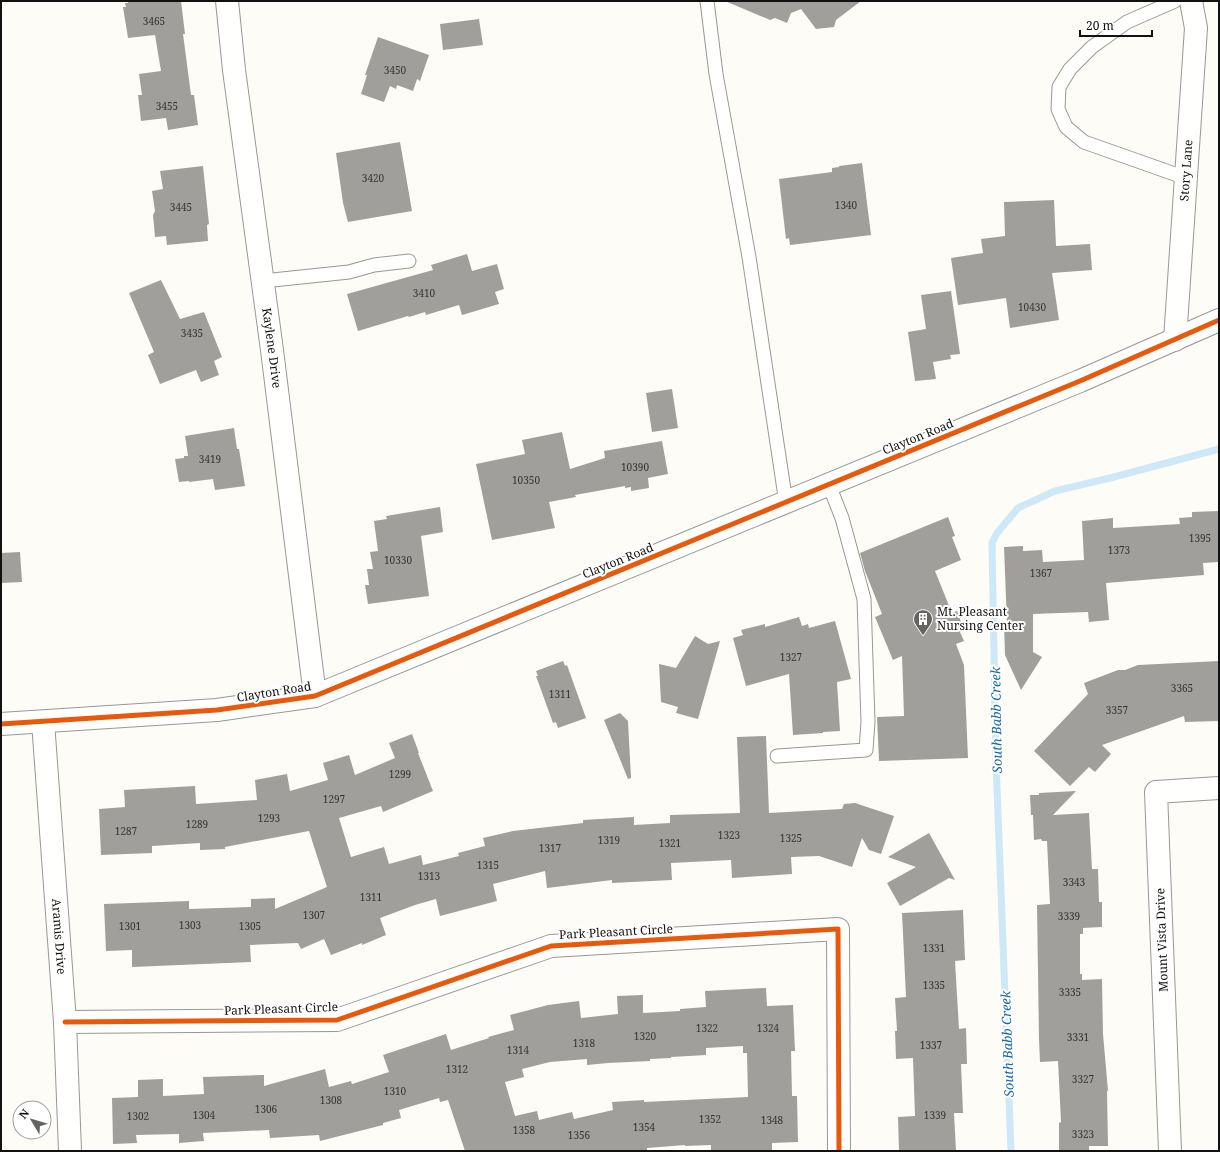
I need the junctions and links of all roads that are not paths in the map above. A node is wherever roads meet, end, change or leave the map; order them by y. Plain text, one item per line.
1 (227, 1) edge
2 (707, 1) edge
3 (1175, 1) edge
4 (1191, 1) edge
5 (1186, 178) junction
6 (409, 261) dead end
7 (263, 281) junction
8 (1219, 320) edge
9 (1175, 340) junction
10 (829, 485) junction
11 (786, 503) junction
12 (315, 696) junction
13 (43, 722) junction
14 (1, 724) edge
15 (777, 756) dead end
16 (1219, 788) edge
17 (65, 1022) junction
18 (70, 1151) edge
19 (839, 1151) edge
20 (1170, 1151) edge

1 - 7 street, Kaylene Drive
2 - 11 lane
3 - 5 lane
4 - 5 street, Story Lane
5 - 9 street, Story Lane
6 - 7 lane
7 - 12 street, Kaylene Drive
8 - 9 street, Clayton Road
9 - 10 street, Clayton Road
10 - 11 street, Clayton Road
10 - 15 lane
11 - 12 street, Clayton Road
12 - 13 street, Clayton Road
13 - 14 street, Clayton Road
13 - 17 street, Aramis Drive
16 - 20 street, Mount Vista Drive
17 - 18 street, Aramis Drive
17 - 19 street, Park Pleasant Circle

